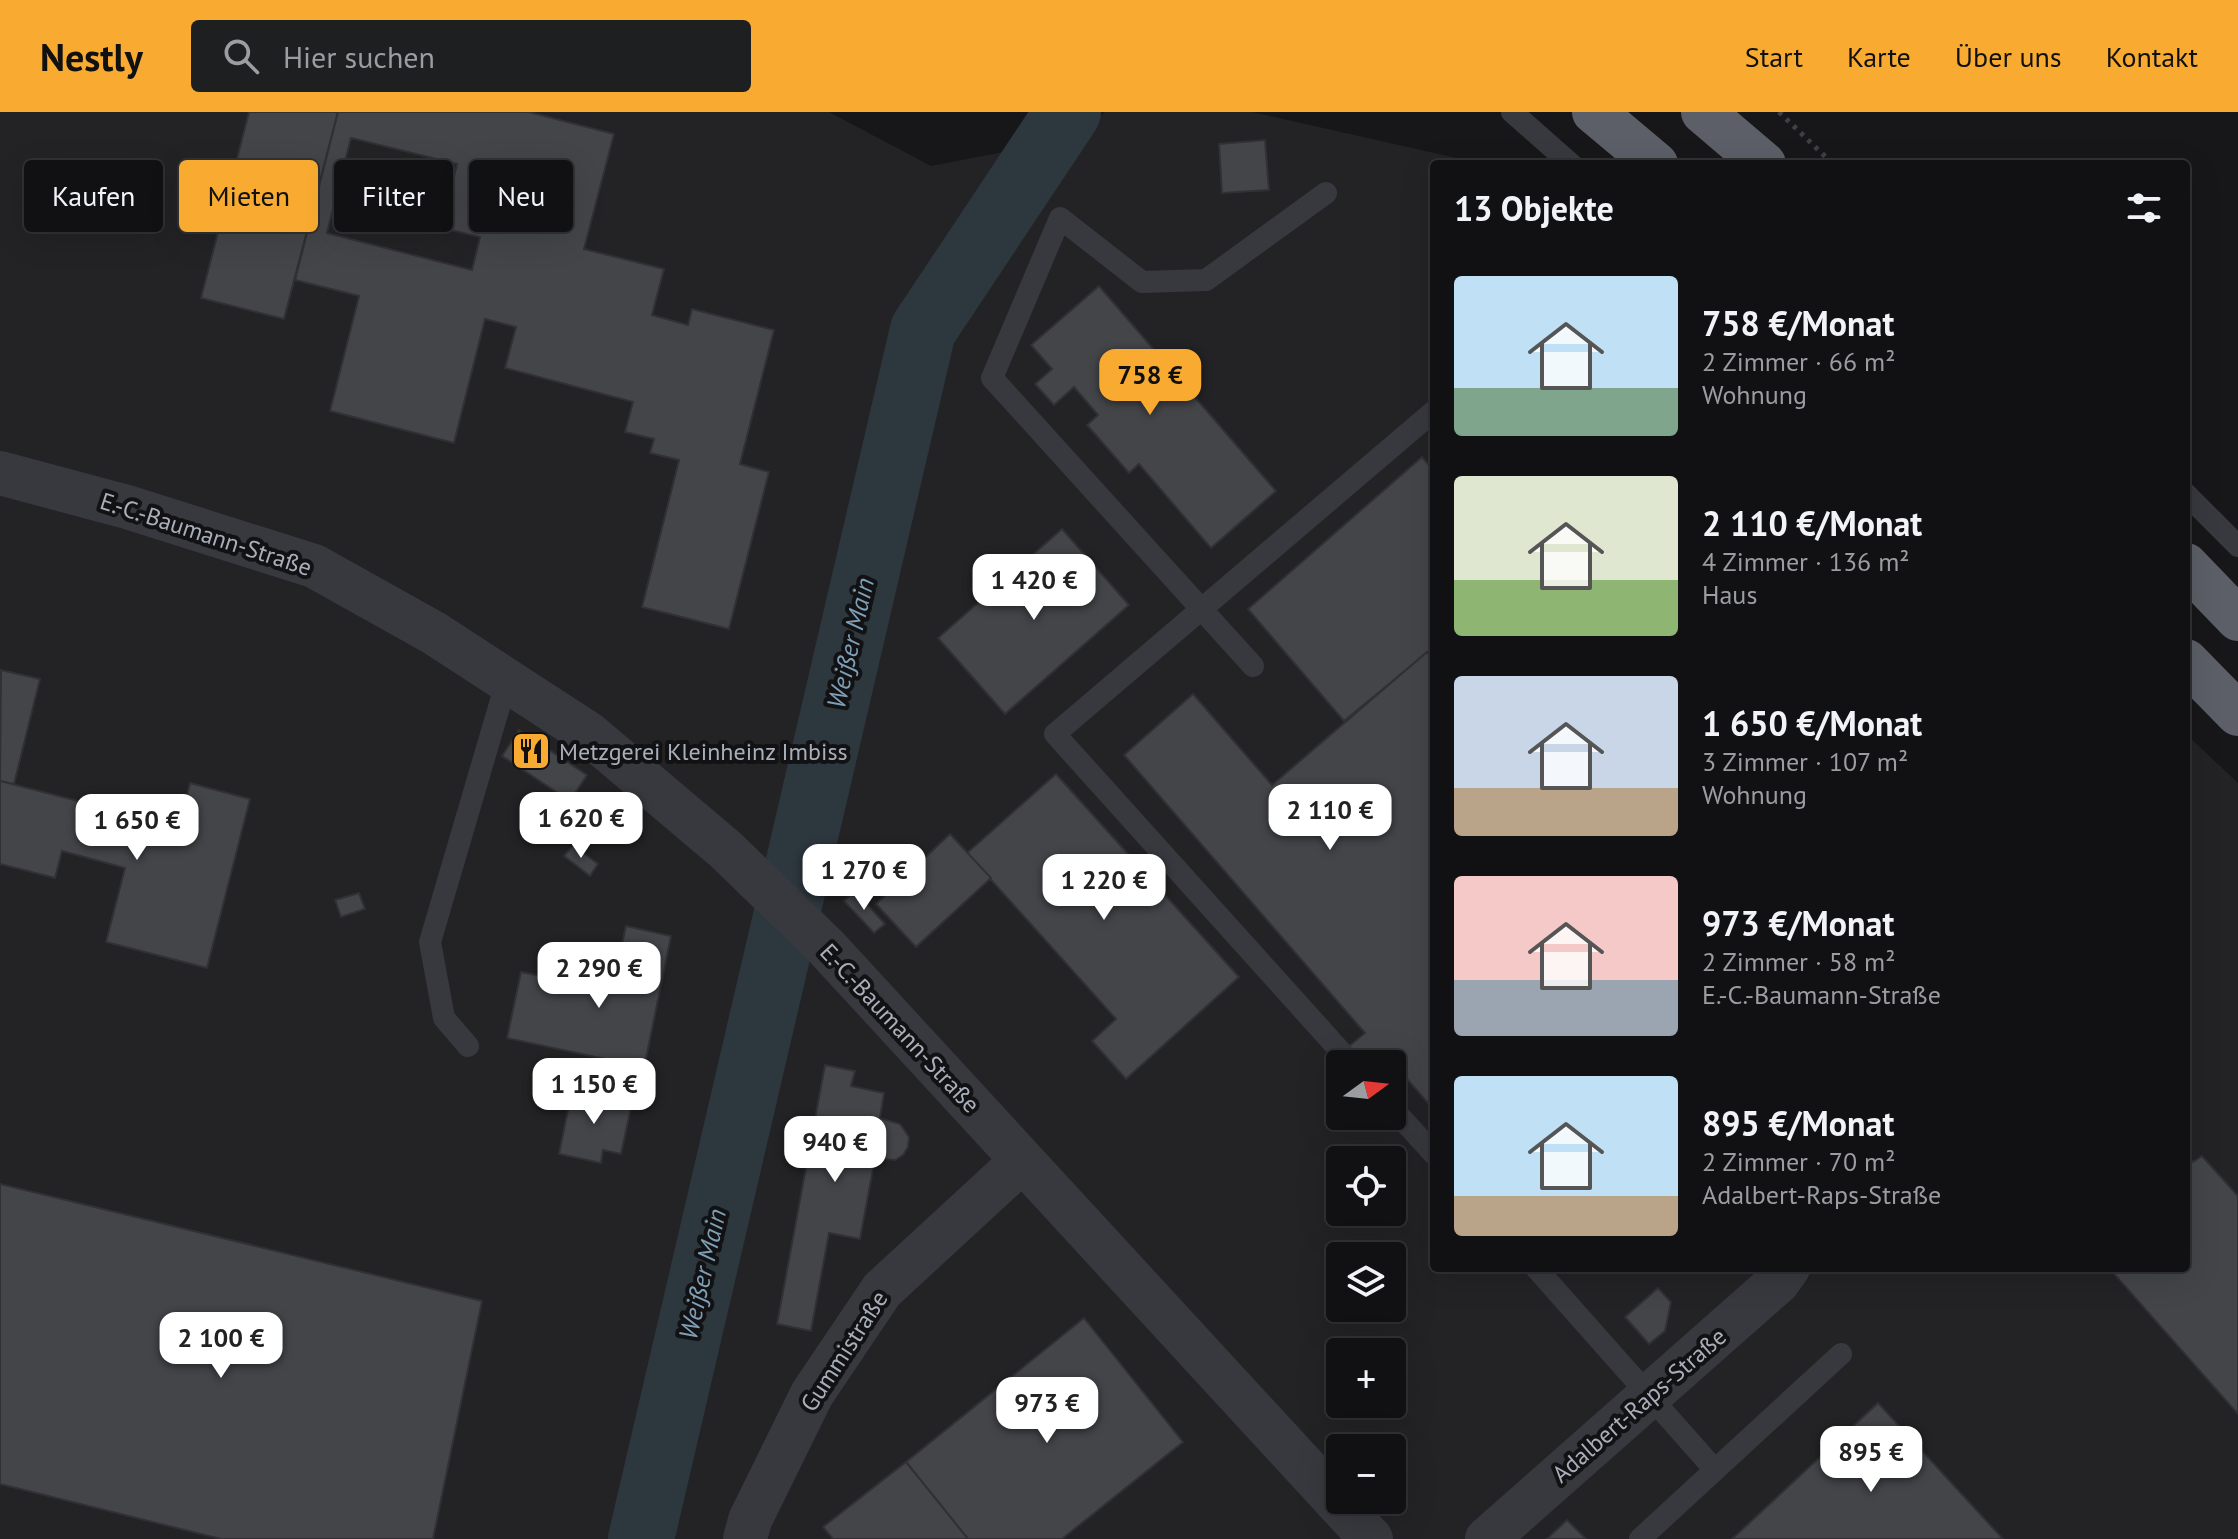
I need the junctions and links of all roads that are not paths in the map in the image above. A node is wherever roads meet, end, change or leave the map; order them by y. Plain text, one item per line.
1 (1512, 112) edge
2 (1594, 112) edge
3 (1703, 112) edge
4 (1566, 160) edge
5 (1651, 160) edge
6 (1759, 160) edge
7 (1326, 193) dead end
8 (1430, 414) edge
9 (0, 473) edge
10 (2190, 498) edge
11 (2238, 546) edge
12 (2190, 569) edge
13 (1201, 609) junction
14 (2238, 619) edge
15 (2190, 665) edge
16 (1253, 666) dead end
17 (507, 680) junction
18 (2238, 714) edge
19 (468, 1046) dead end
20 (1339, 1050) edge
21 (1406, 1123) edge
22 (1430, 1150) edge
23 (1022, 1161) junction
24 (1540, 1272) edge
25 (1783, 1272) edge
26 (1841, 1354) dead end
27 (1650, 1395) junction
28 (1715, 1470) junction
29 (745, 1539) edge
30 (1371, 1539) edge
31 (1487, 1539) edge
32 (1640, 1539) edge

1 - 4 lane
2 - 5 highway
3 - 6 highway
7 - 13 lane
8 - 13 lane
9 - 17 street, E.-C.-Baumann-Straße
10 - 11 lane
12 - 14 highway
13 - 16 lane
13 - 20 lane
15 - 18 highway
17 - 19 lane
17 - 23 street, E.-C.-Baumann-Straße
21 - 22 lane
23 - 29 street, Gummistraße
23 - 30 street, E.-C.-Baumann-Straße
24 - 27 lane
25 - 27 street, Adalbert-Raps-Straße
26 - 28 lane
27 - 28 lane
27 - 31 street, Adalbert-Raps-Straße
28 - 32 lane

